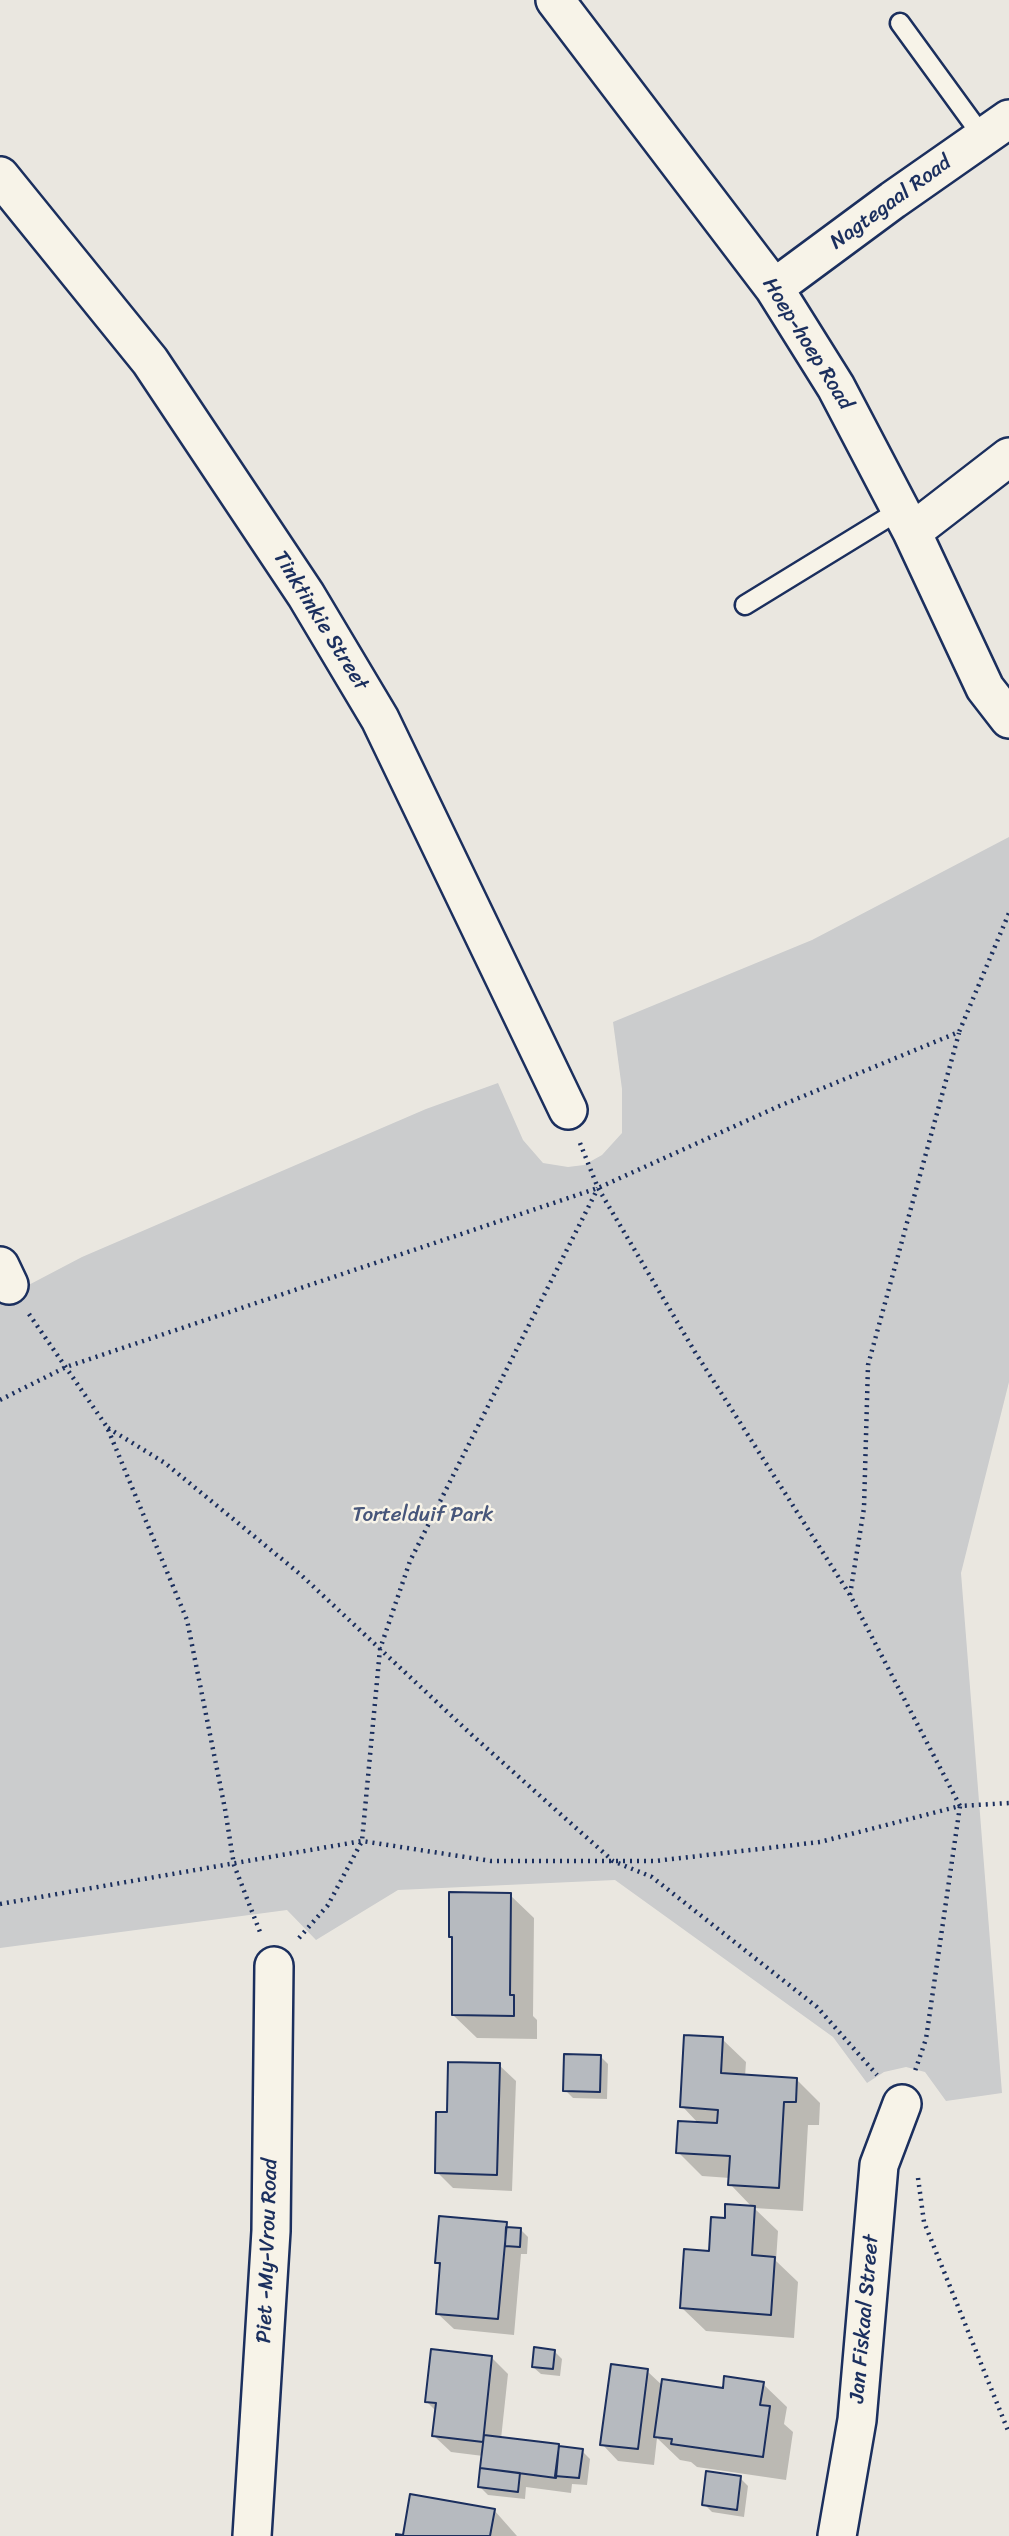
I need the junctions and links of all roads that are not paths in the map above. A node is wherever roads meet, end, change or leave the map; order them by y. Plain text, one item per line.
1 (555, 0) edge
2 (900, 23) dead end
3 (996, 128) edge
4 (0, 176) edge
5 (774, 288) junction
6 (1009, 457) edge
7 (906, 521) junction
8 (745, 605) dead end
9 (1009, 719) edge
10 (568, 1110) road end
11 (274, 1966) road end
12 (902, 2104) road end
13 (252, 2536) edge
14 (837, 2536) edge

1 - 5 street, Hoep-hoep Road
2 - 3 lane
3 - 5 street, Nagtegaal Road
4 - 10 street, Tinktinkie Street
5 - 7 street, Hoep-hoep Road
6 - 7 street
7 - 8 lane
7 - 9 street, Hoep-hoep Road
11 - 13 street, Piet -My-Vrou Road
12 - 14 street, Jan Fiskaal Street

